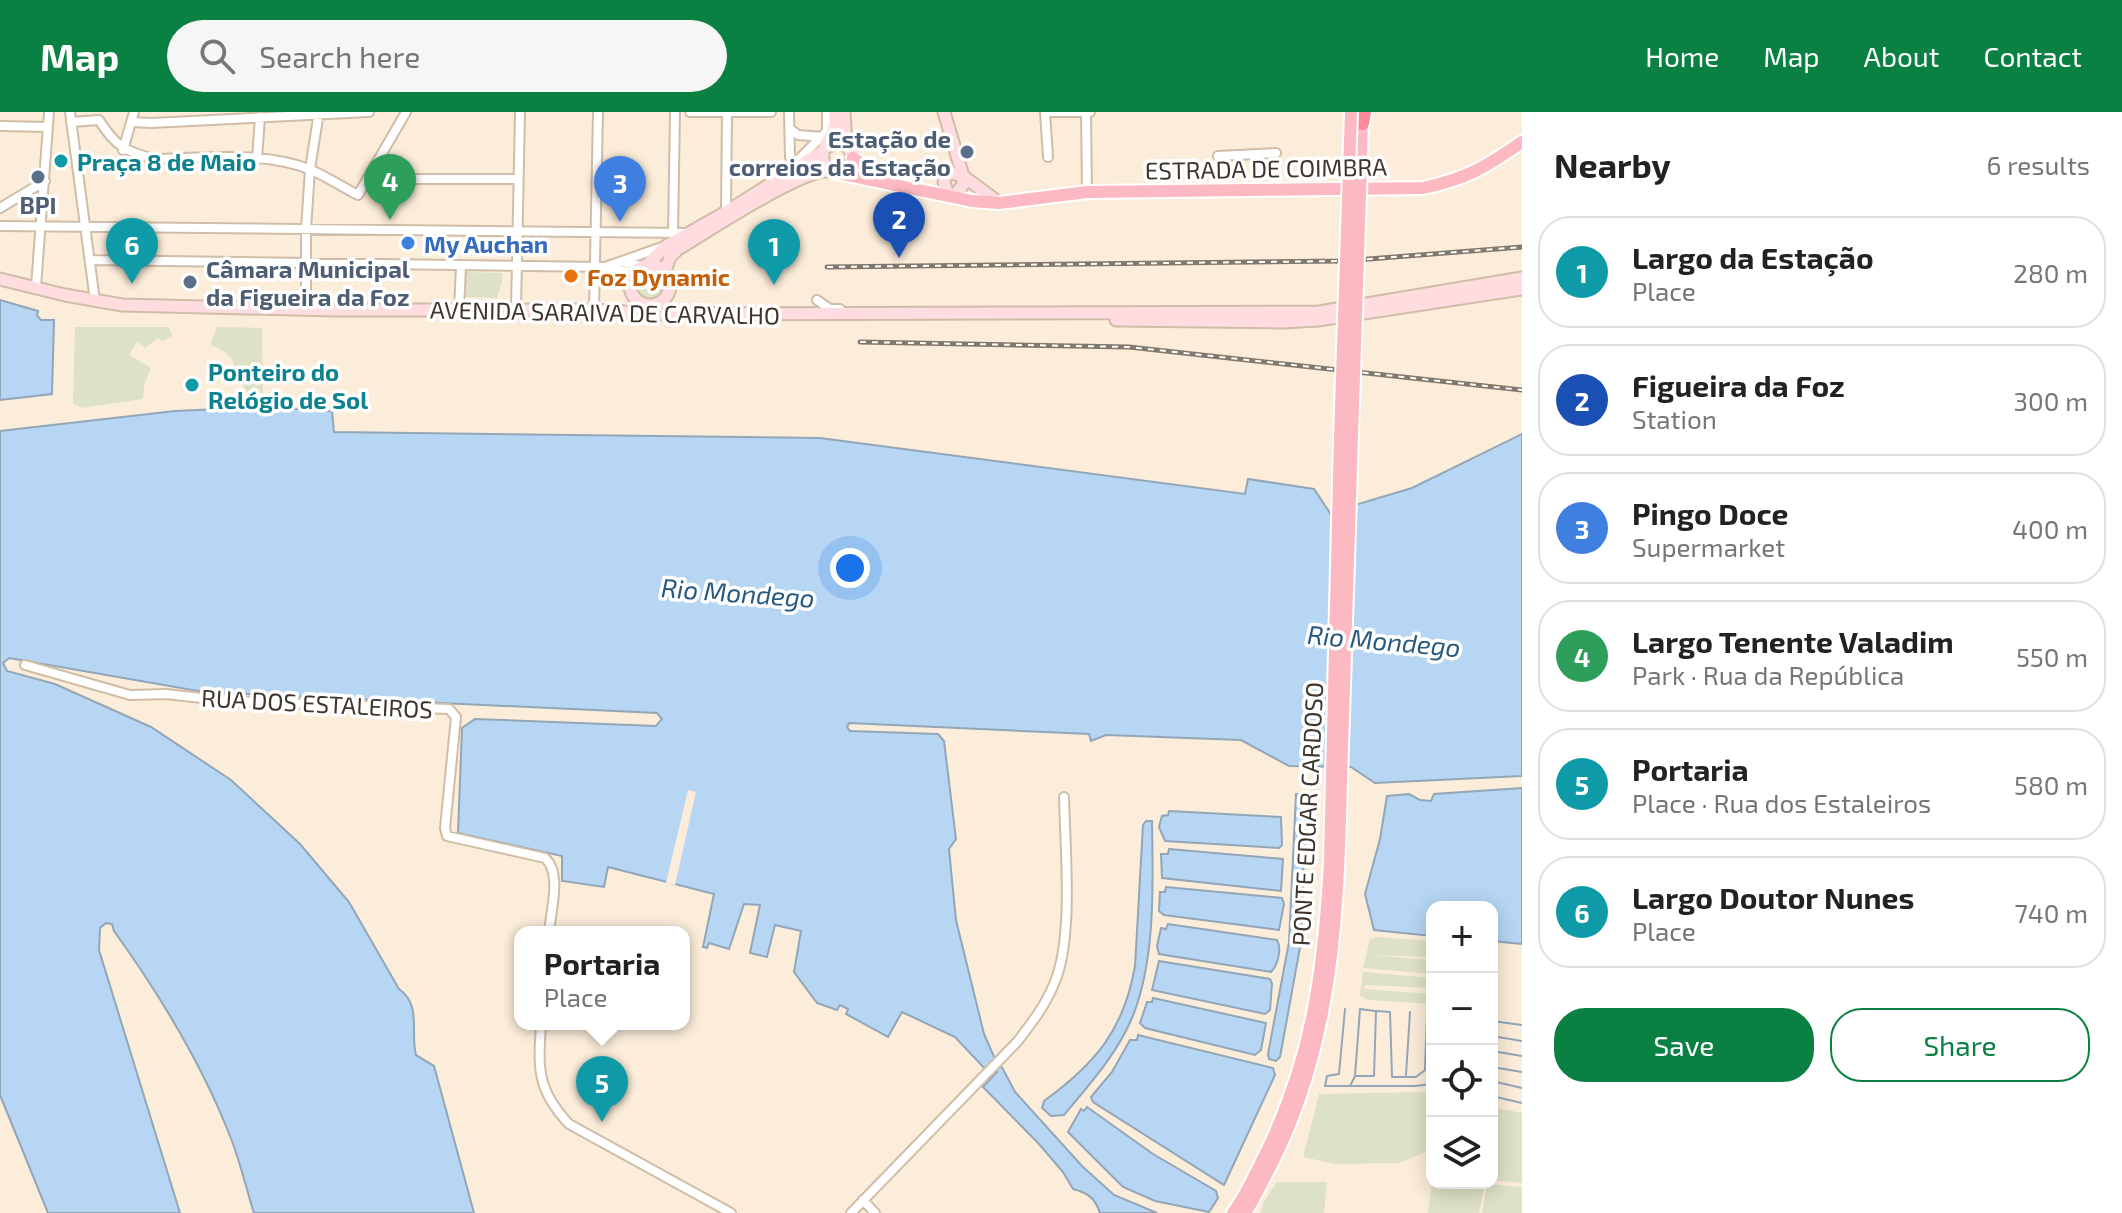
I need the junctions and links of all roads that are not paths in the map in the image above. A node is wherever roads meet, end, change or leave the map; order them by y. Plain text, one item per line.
1 (49, 112) edge
2 (369, 112) edge
3 (406, 112) edge
4 (520, 112) edge
5 (598, 112) edge
6 (675, 112) edge
7 (690, 112) edge
8 (727, 112) edge
9 (771, 112) edge
10 (789, 112) edge
11 (827, 112) edge
12 (835, 112) edge
13 (844, 112) edge
14 (1046, 112) edge
15 (1089, 112) edge
16 (319, 113) edge
17 (283, 114) edge
18 (947, 115) edge
19 (259, 116) edge
20 (1356, 116) edge
21 (70, 117) edge
22 (133, 117) edge
23 (0, 126) edge
24 (47, 127) junction
25 (790, 129) junction
26 (1522, 142) edge
27 (824, 145) junction
28 (846, 145) junction
29 (123, 150) junction
30 (954, 151) junction
31 (1276, 153) dead end
32 (1218, 156) dead end
33 (790, 157) dead end
34 (1048, 157) dead end
35 (853, 158) junction
36 (257, 159) junction
37 (310, 169) junction
38 (833, 172) junction
39 (371, 175) junction
40 (946, 175) junction
41 (963, 176) junction
42 (518, 179) junction
43 (45, 181) junction
44 (930, 185) junction
45 (950, 192) junction
46 (1087, 192) junction
47 (999, 203) junction
48 (0, 208) edge
49 (726, 212) junction
50 (0, 226) edge
51 (86, 226) junction
52 (42, 227) junction
53 (306, 230) junction
54 (517, 233) junction
55 (596, 233) junction
56 (673, 233) junction
57 (689, 233) junction
58 (666, 246) junction
59 (90, 260) junction
60 (622, 262) junction
61 (307, 263) junction
62 (461, 266) junction
63 (517, 266) junction
64 (600, 267) junction
65 (641, 268) junction
66 (665, 271) junction
67 (1522, 278) edge
68 (0, 279) edge
69 (36, 287) junction
70 (1522, 289) edge
71 (667, 295) junction
72 (634, 297) junction
73 (817, 300) dead end
74 (95, 301) junction
75 (652, 305) junction
76 (306, 309) junction
77 (516, 309) junction
78 (459, 311) junction
79 (594, 311) junction
80 (620, 311) junction
81 (682, 314) junction
82 (924, 314) junction
83 (1282, 318) junction
84 (25, 665) dead end
85 (1064, 797) dead end
86 (550, 926) edge
87 (541, 1030) edge
88 (863, 1200) junction
89 (731, 1213) edge
90 (851, 1213) edge
91 (875, 1213) edge
92 (1233, 1213) edge
93 (1245, 1213) edge

1 - 24 street
2 - 16 street
3 - 39 street
4 - 42 street
5 - 55 street
6 - 56 street
7 - 8 street
8 - 9 street
8 - 49 street
10 - 25 street
11 - 27 street
12 - 27 main road
13 - 28 main road
14 - 15 street
14 - 34 street
15 - 46 street
16 - 17 street
16 - 37 street
17 - 19 street
18 - 30 main road
19 - 22 street
19 - 36 street
20 - 92 main road, PONTE EDGAR CARDOSO, bridge
20 - 93 main road, PONTE EDGAR CARDOSO, bridge
21 - 29 street
21 - 51 street
22 - 29 street
23 - 24 street
24 - 43 street
25 - 27 street
25 - 33 street
26 - 46 main road, ESTRADA DE COIMBRA
27 - 28 main road
27 - 38 main road
27 - 49 main road
28 - 35 main road
29 - 36 street
30 - 40 main road
30 - 41 main road
31 - 32 street
35 - 38 main road
35 - 44 main road
36 - 37 street
37 - 39 street
37 - 53 street
38 - 45 main road
38 - 66 main road
39 - 42 street
40 - 41 main road
40 - 44 main road
40 - 45 main road
41 - 45 main road
41 - 47 main road
42 - 54 street
43 - 48 street
43 - 52 street
44 - 45 main road
45 - 47 main road, ESTRADA DE COIMBRA
46 - 47 main road, ESTRADA DE COIMBRA
49 - 57 main road
50 - 52 street
51 - 52 street
51 - 53 street
51 - 59 street
52 - 69 street
53 - 54 street
53 - 61 street
54 - 55 street
54 - 63 street
55 - 56 street
55 - 64 street
56 - 57 street
57 - 58 main road
58 - 60 street
58 - 65 main road
59 - 61 street
59 - 74 street
60 - 64 street
60 - 65 street
61 - 62 street
61 - 76 street
62 - 63 street
62 - 78 street
63 - 64 street
63 - 77 street
64 - 65 street
64 - 79 street
65 - 66 main road
65 - 72 main road
66 - 71 main road
67 - 83 main road
68 - 69 main road, AVENIDA SARAIVA DE CARVALHO
69 - 74 main road, AVENIDA SARAIVA DE CARVALHO
70 - 83 main road
71 - 75 main road
71 - 81 main road
72 - 75 main road
72 - 80 main road
73 - 82 street
74 - 76 main road, AVENIDA SARAIVA DE CARVALHO
75 - 80 main road
75 - 81 main road
76 - 78 main road, AVENIDA SARAIVA DE CARVALHO
77 - 78 main road, AVENIDA SARAIVA DE CARVALHO
77 - 79 main road, AVENIDA SARAIVA DE CARVALHO
79 - 80 main road, AVENIDA SARAIVA DE CARVALHO
80 - 81 main road, AVENIDA SARAIVA DE CARVALHO
81 - 82 main road, AVENIDA SARAIVA DE CARVALHO
82 - 83 main road, AVENIDA SARAIVA DE CARVALHO
84 - 86 street, RUA DOS ESTALEIROS
85 - 88 street
87 - 89 street
88 - 90 street
88 - 91 street

